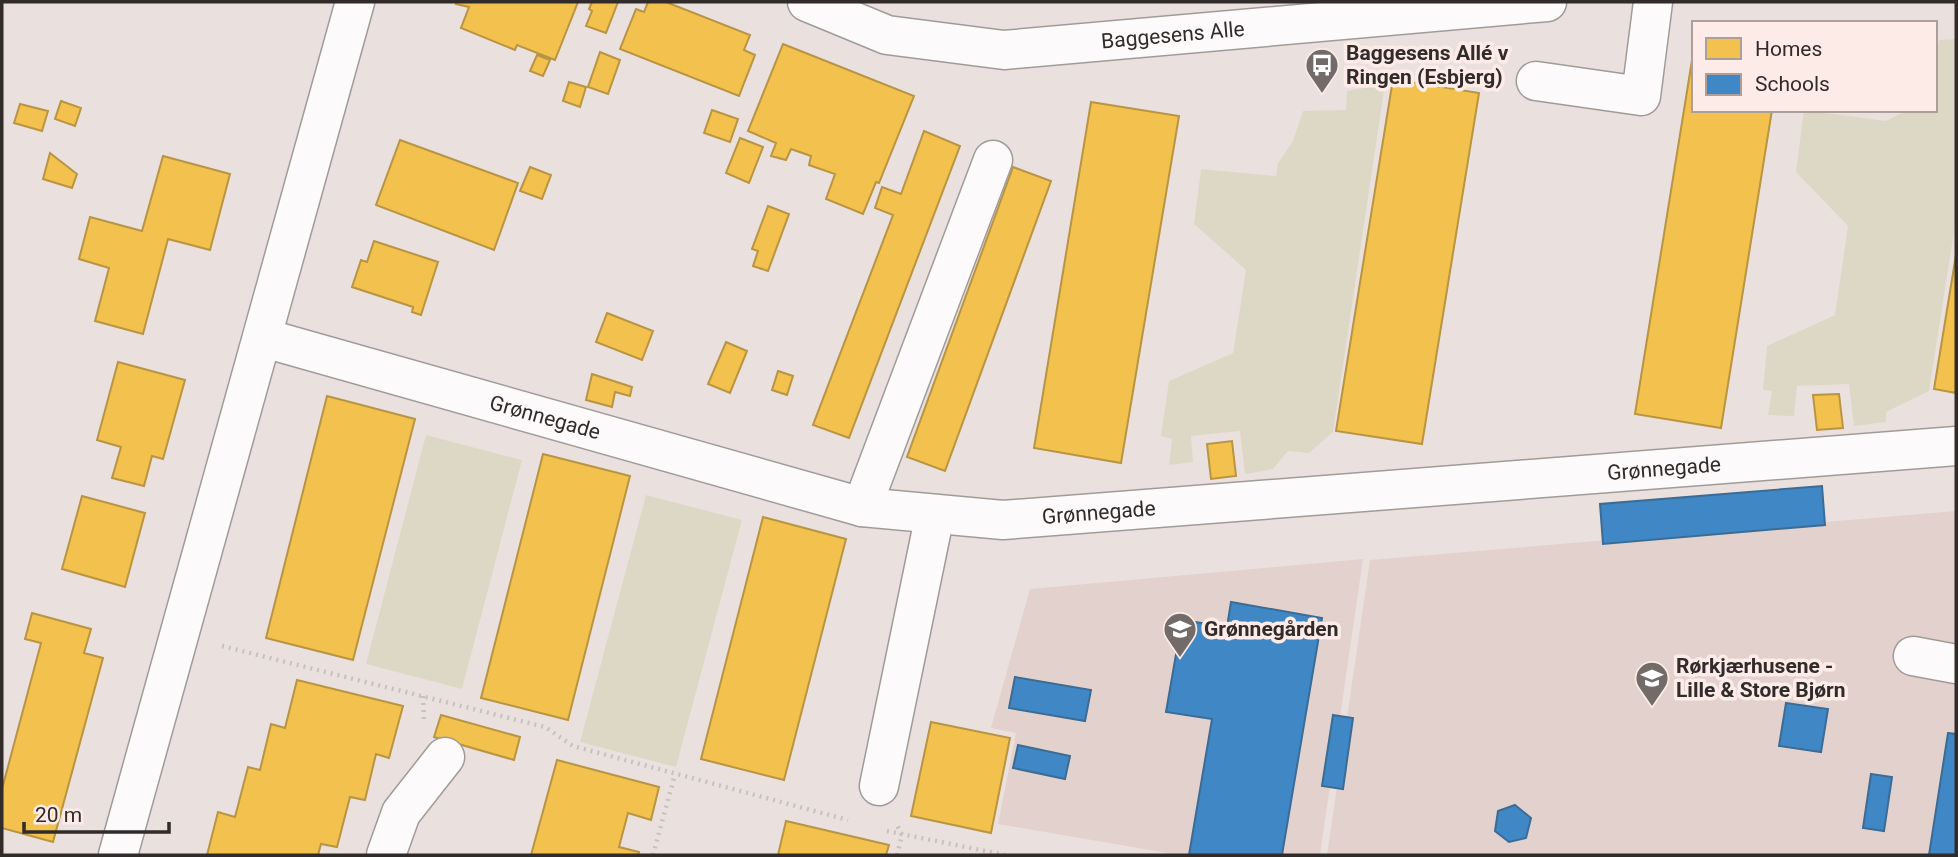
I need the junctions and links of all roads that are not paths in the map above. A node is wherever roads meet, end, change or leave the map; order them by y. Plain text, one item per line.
1 (355, 2) edge
2 (807, 2) edge
3 (1547, 2) edge
4 (1653, 2) edge
5 (1196, 17) edge
6 (1536, 81) dead end
7 (993, 160) dead end
8 (264, 338) junction
9 (1956, 446) edge
10 (862, 507) junction
11 (934, 514) junction
12 (1913, 656) dead end
13 (1956, 664) edge
14 (445, 757) dead end
15 (879, 786) dead end
16 (118, 855) edge
17 (386, 855) edge

1 - 8 street
2 - 5 street, Baggesens Alle
3 - 5 street, Baggesens Alle
4 - 6 street
7 - 10 street
8 - 10 street, Grønnegade
8 - 16 street
9 - 11 street, Grønnegade
10 - 11 street, Grønnegade
11 - 15 street
12 - 13 street
14 - 17 street

